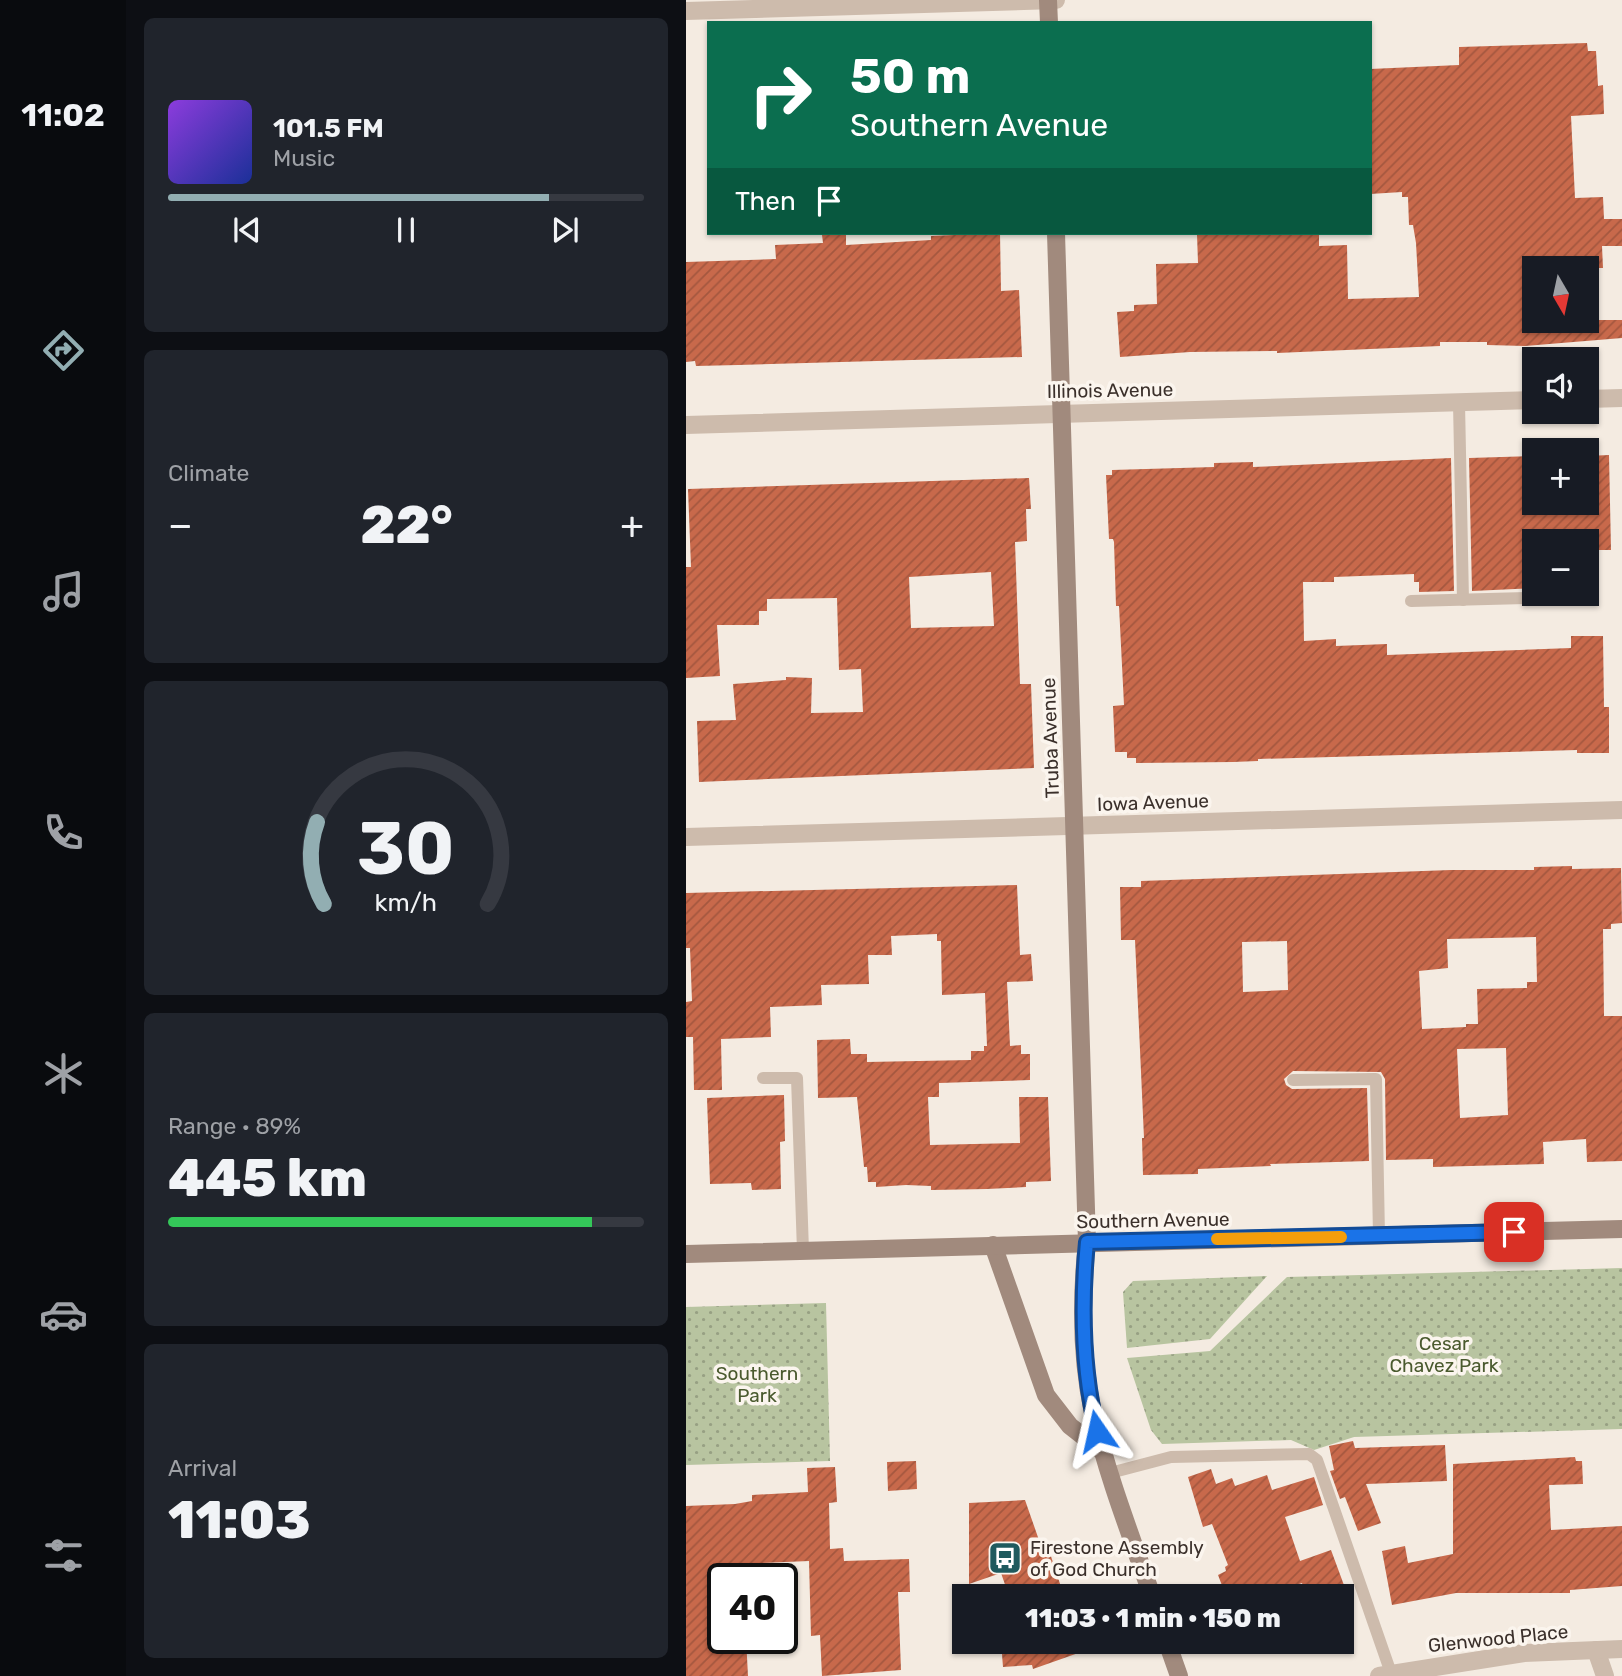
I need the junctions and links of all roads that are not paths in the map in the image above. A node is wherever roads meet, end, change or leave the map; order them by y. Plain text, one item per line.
1 (1048, 0) edge
2 (1056, 0) edge
3 (686, 11) edge
4 (1049, 21) edge
5 (1056, 235) edge
6 (1622, 398) edge
7 (1599, 399) edge
8 (1522, 401) edge
9 (1459, 403) junction
10 (1061, 412) junction
11 (686, 425) edge
12 (1522, 598) edge
13 (1463, 600) junction
14 (1411, 601) dead end
15 (1622, 810) edge
16 (1074, 825) junction
17 (686, 838) edge
18 (763, 1078) dead end
19 (1293, 1080) dead end
20 (1622, 1229) edge
21 (1379, 1236) junction
22 (1087, 1242) junction
23 (993, 1245) junction
24 (803, 1251) junction
25 (686, 1254) edge
26 (1102, 1451) junction
27 (1110, 1473) junction
28 (1148, 1584) edge
29 (1622, 1649) edge
30 (1596, 1650) junction
31 (1171, 1654) edge
32 (1387, 1675) edge
33 (1179, 1676) edge
34 (1605, 1676) edge

1 - 2 street
1 - 3 street
1 - 4 street
5 - 10 street, Truba Avenue
6 - 7 street
8 - 9 street, Illinois Avenue
9 - 10 street, Illinois Avenue
9 - 13 lane
10 - 11 street, Illinois Avenue
10 - 16 street, Truba Avenue
12 - 13 lane
13 - 14 lane
15 - 16 street, Iowa Avenue
16 - 17 street, Iowa Avenue
16 - 22 street, Truba Avenue
18 - 24 lane
19 - 21 lane
20 - 21 street, Southern Avenue
21 - 22 street, Southern Avenue
22 - 23 street, Southern Avenue
22 - 26 street, Truba Avenue
23 - 24 street, Southern Avenue
23 - 26 street
24 - 25 street, Southern Avenue
26 - 27 street, Truba Avenue
27 - 28 street, Truba Avenue
27 - 32 lane
29 - 30 street, Glenwood Place
30 - 32 street, Glenwood Place
30 - 34 street
31 - 33 street

